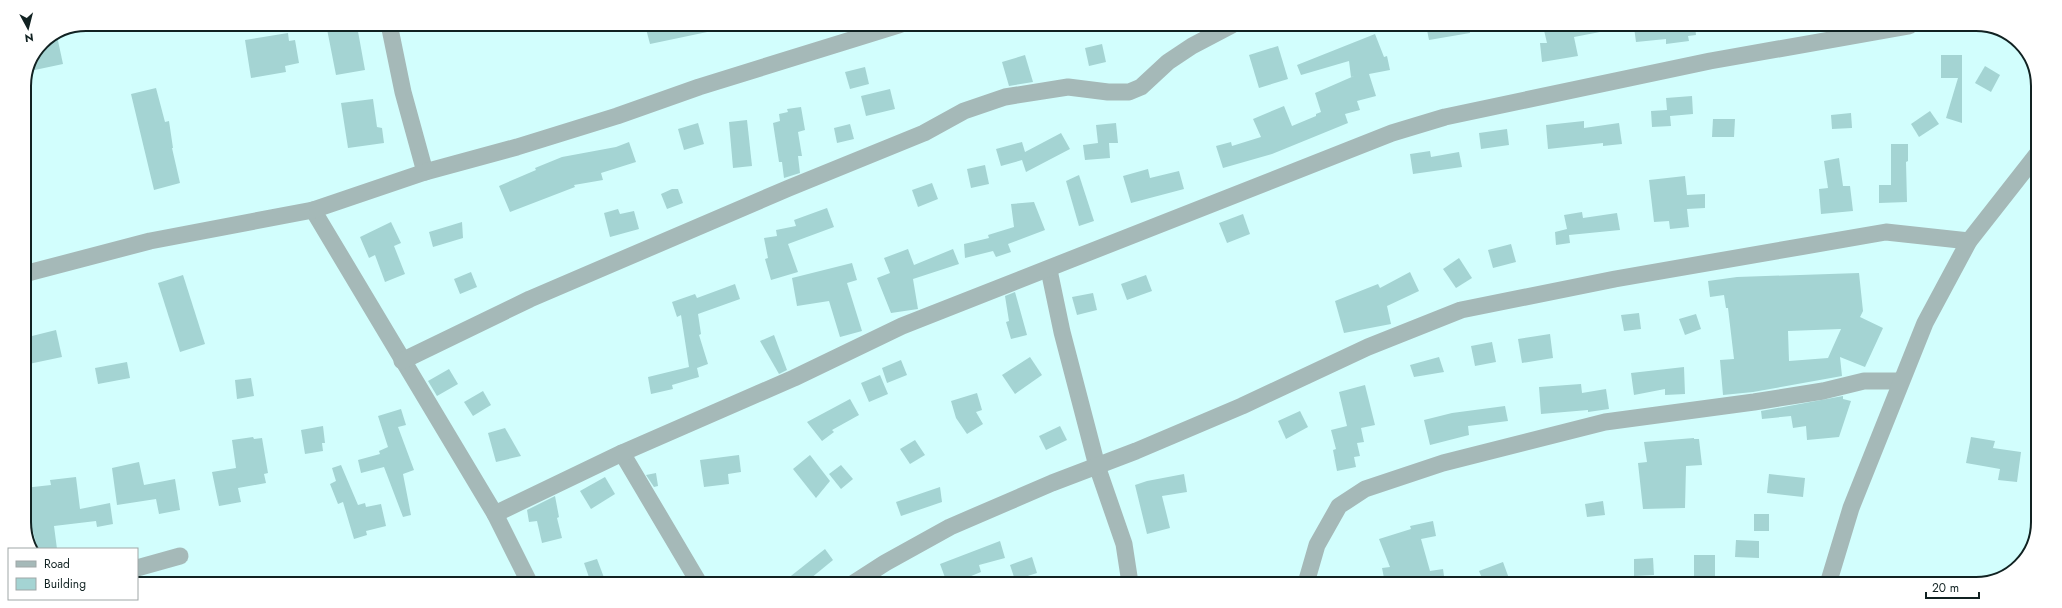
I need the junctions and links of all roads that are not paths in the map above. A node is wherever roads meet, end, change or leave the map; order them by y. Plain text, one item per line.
1 (390, 31) edge
2 (880, 31) edge
3 (1221, 31) edge
4 (1881, 31) edge
5 (2031, 162) edge
6 (425, 172) junction
7 (313, 210) junction
8 (1969, 241) junction
9 (1049, 270) junction
10 (31, 272) edge
11 (402, 360) junction
12 (1900, 381) junction
13 (622, 453) junction
14 (1097, 466) junction
15 (495, 514) junction
16 (180, 556) dead end
17 (138, 568) edge
18 (526, 577) edge
19 (695, 577) edge
20 (863, 577) edge
21 (1129, 577) edge
22 (1308, 577) edge
23 (1830, 577) edge

1 - 6 street
2 - 6 street
3 - 11 street
4 - 9 street
5 - 8 street
6 - 7 street
7 - 10 street
7 - 11 street
8 - 12 street
8 - 14 street
9 - 13 street
9 - 14 street
11 - 15 street
12 - 22 street
12 - 23 street
13 - 15 street
13 - 19 street
14 - 20 street
14 - 21 street
15 - 18 street
16 - 17 street

